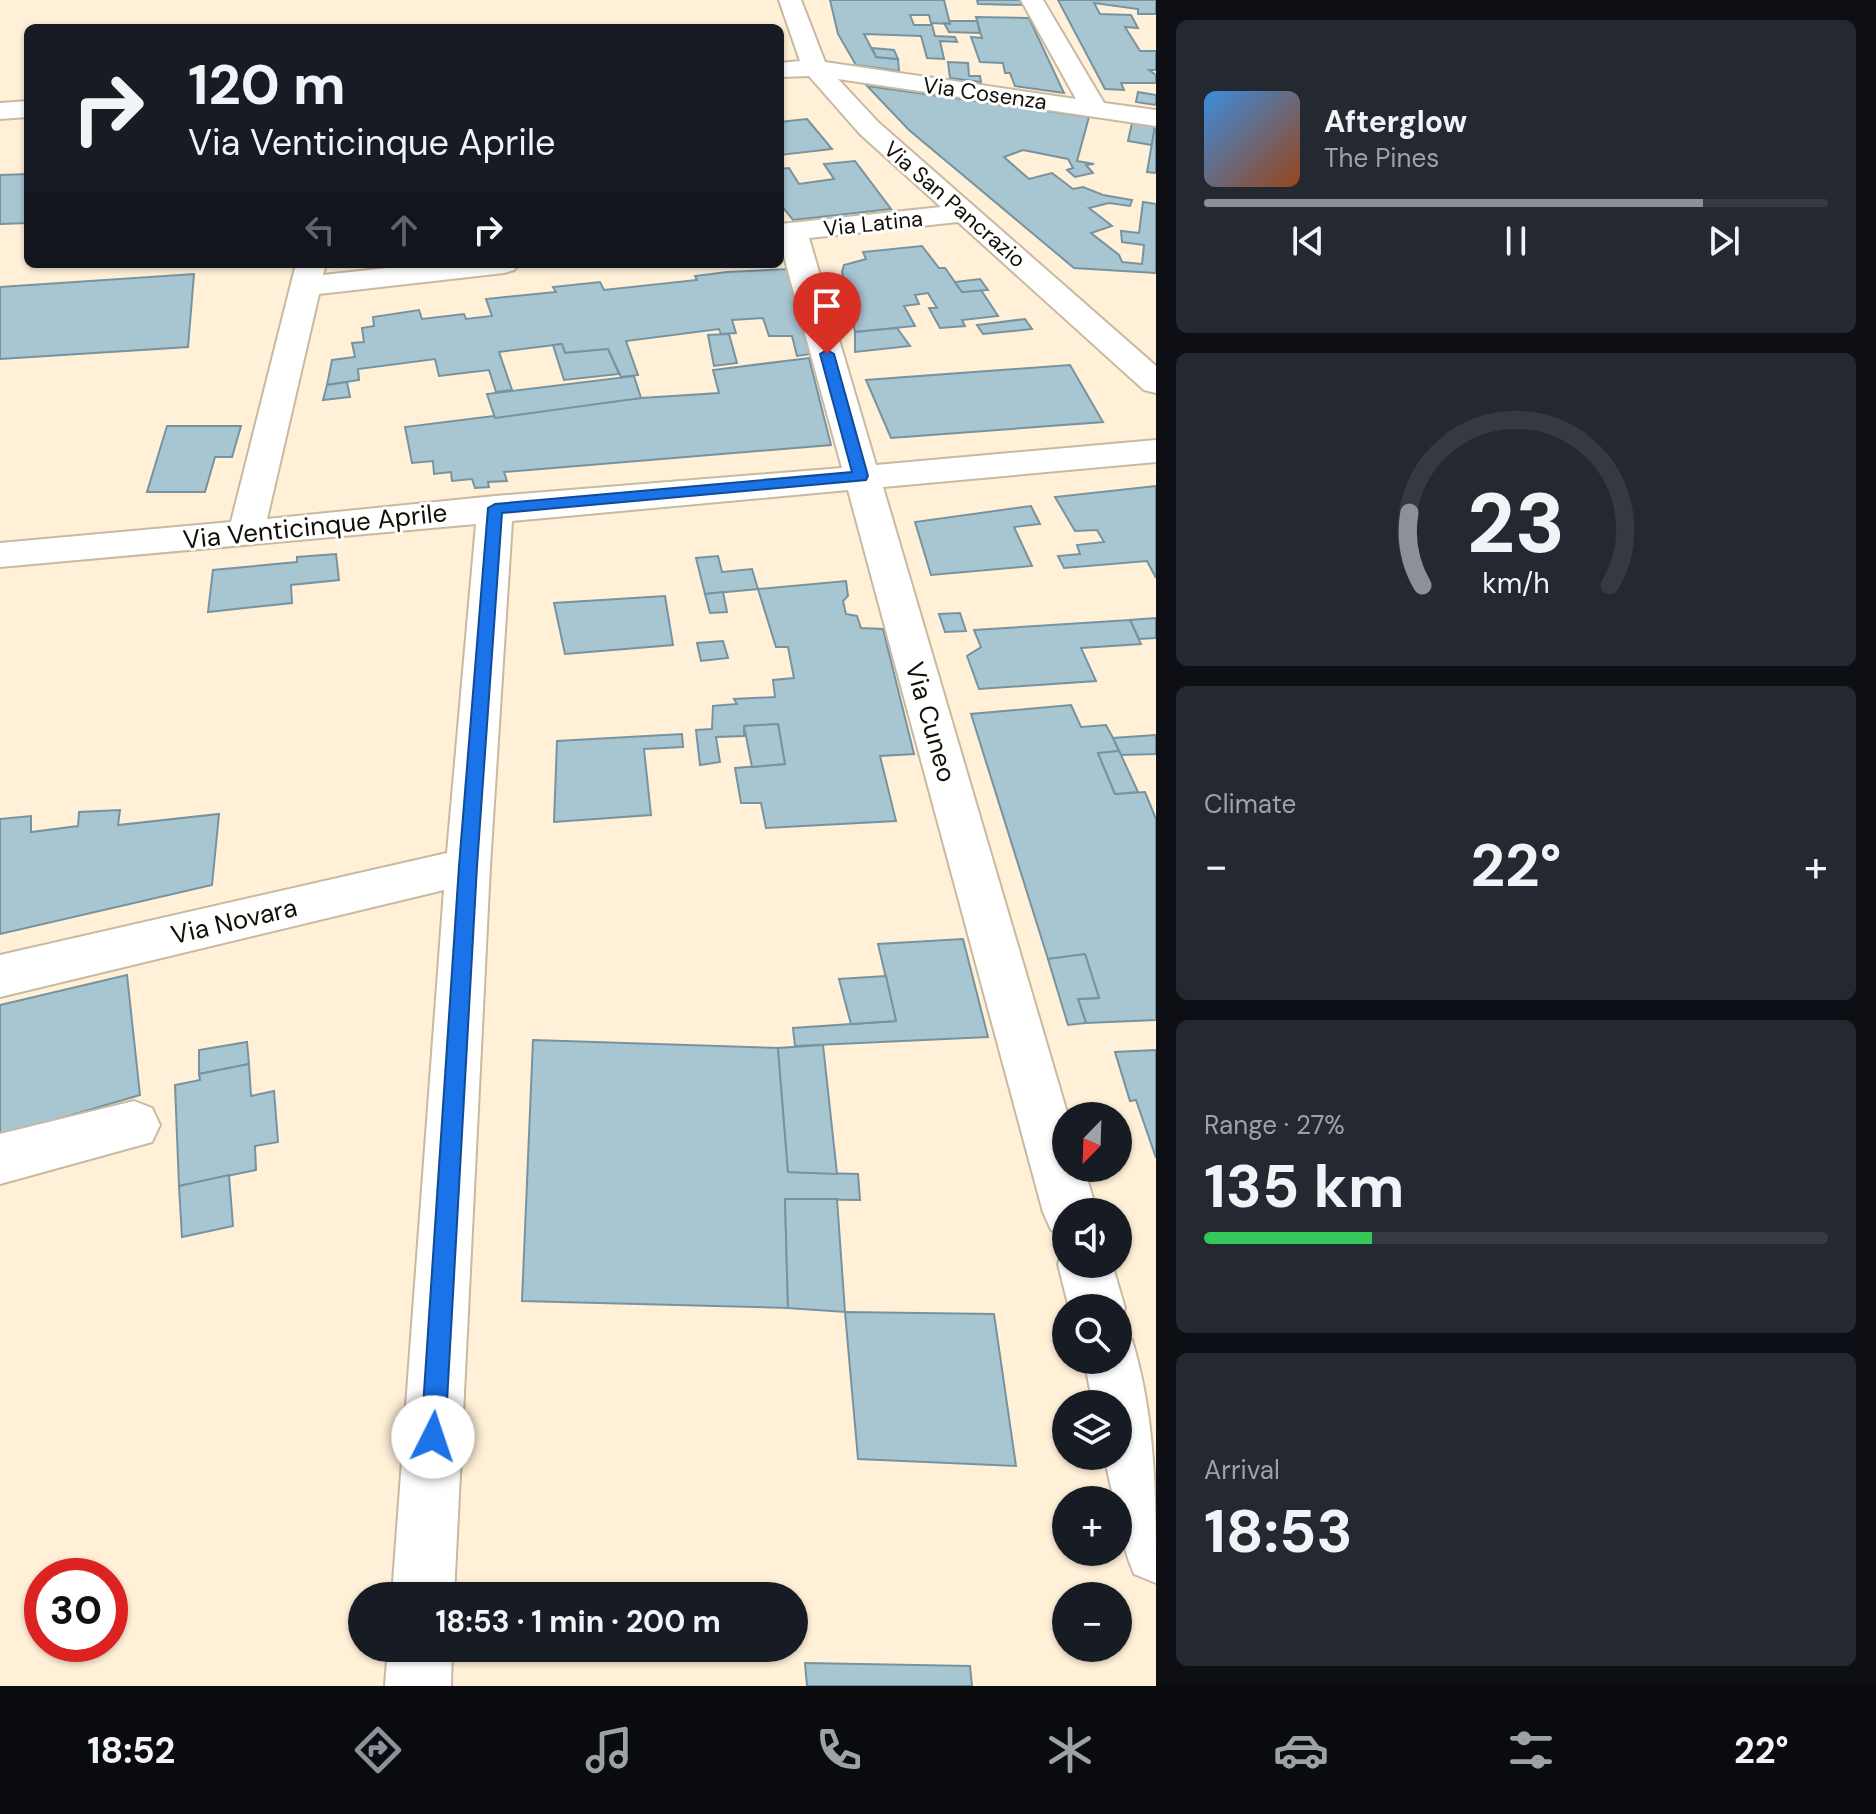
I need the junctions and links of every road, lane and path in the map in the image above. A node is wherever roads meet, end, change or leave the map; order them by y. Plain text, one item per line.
1 (790, 0) edge
2 (1032, 0) edge
3 (815, 68) junction
4 (784, 70) edge
5 (24, 109) edge
6 (1095, 109) junction
7 (0, 111) edge
8 (1156, 118) edge
9 (965, 213) junction
10 (787, 233) edge
11 (433, 268) edge
12 (308, 275) edge
13 (1156, 383) edge
14 (1156, 451) edge
15 (861, 476) junction
16 (495, 508) junction
17 (246, 533) junction
18 (0, 555) edge
19 (468, 866) junction
20 (0, 976) edge
21 (134, 1125) dead end
22 (0, 1159) edge
23 (1066, 1198) edge
24 (1115, 1374) edge
25 (1156, 1552) edge
26 (424, 1582) edge
27 (419, 1662) edge
28 (418, 1686) edge

1 - 3 street, Via San Pancrazio
2 - 6 street
3 - 4 street, Via Cosenza
3 - 6 street, Via Cosenza
3 - 9 street, Via San Pancrazio
5 - 7 street
6 - 8 street, Via Cosenza
9 - 10 street, Via Latina
9 - 13 street, Via San Pancrazio
10 - 15 street, Via Cuneo
11 - 12 street
12 - 17 street
14 - 15 street, Via Venticinque Aprile
15 - 16 street, Via Venticinque Aprile
15 - 23 street, Via Cuneo
16 - 17 street, Via Venticinque Aprile
16 - 19 street
17 - 18 street, Via Venticinque Aprile
19 - 20 street, Via Novara
19 - 26 street
21 - 22 street
24 - 25 street
27 - 28 street

